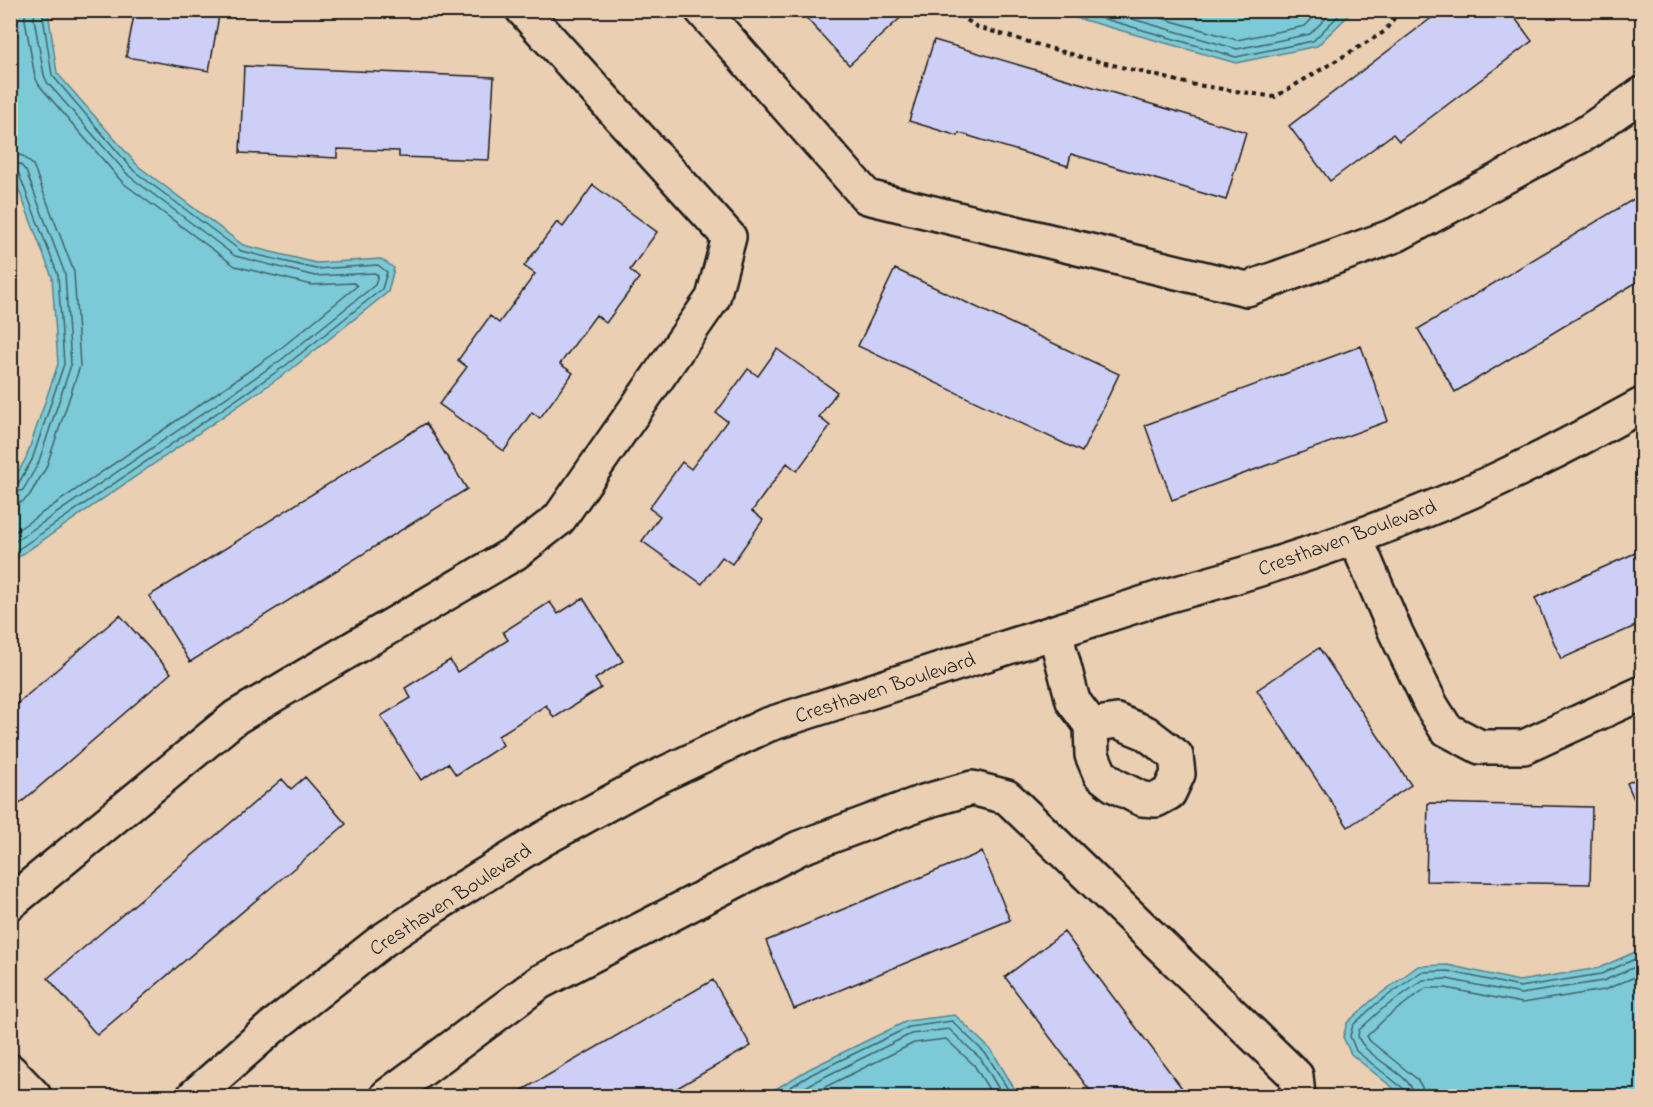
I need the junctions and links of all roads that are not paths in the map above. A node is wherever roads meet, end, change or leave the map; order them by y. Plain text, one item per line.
1 (524, 10) edge
2 (702, 10) edge
3 (1642, 94) edge
4 (1642, 405) edge
5 (1355, 537) junction
6 (1055, 632) junction
7 (1642, 693) edge
8 (1091, 725) dead end
9 (10, 903) edge
10 (10, 1071) edge
11 (34, 1096) edge
12 (194, 1096) edge
13 (387, 1096) edge
14 (1298, 1096) edge

1 - 9 street
2 - 3 street
4 - 5 street, Cresthaven Boulevard
5 - 6 street, Cresthaven Boulevard
5 - 7 street
6 - 8 street
6 - 12 street, Cresthaven Boulevard
10 - 11 street
13 - 14 street

